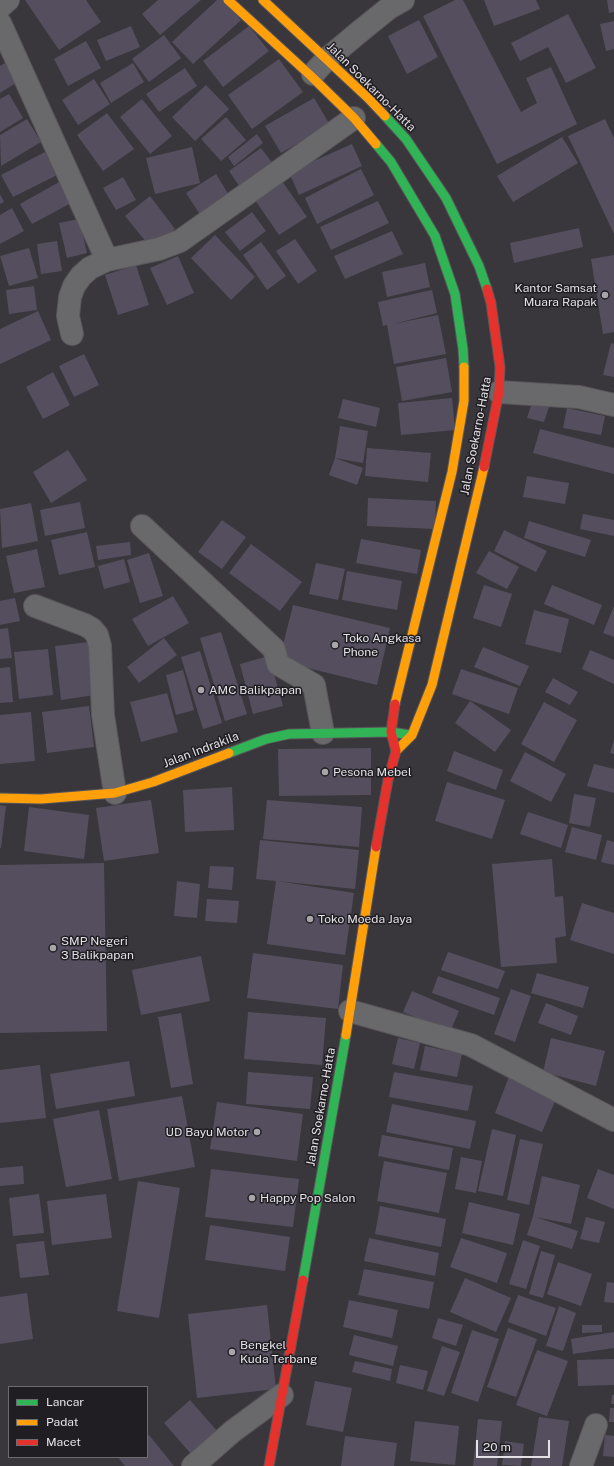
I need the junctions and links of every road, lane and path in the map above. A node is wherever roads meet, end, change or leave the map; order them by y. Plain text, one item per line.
1 (8, 0) edge
2 (228, 0) edge
3 (263, 0) edge
4 (403, 0) edge
5 (0, 6) edge
6 (0, 23) edge
7 (327, 59) junction
8 (311, 76) junction
9 (354, 118) junction
10 (107, 260) junction
11 (72, 334) dead end
12 (499, 392) junction
13 (614, 405) edge
14 (142, 526) dead end
15 (35, 606) dead end
16 (391, 732) junction
17 (323, 733) junction
18 (412, 735) junction
19 (396, 751) junction
20 (115, 793) junction
21 (0, 798) edge
22 (350, 1011) junction
23 (614, 1120) edge
24 (282, 1395) junction
25 (596, 1425) dead end
26 (193, 1466) edge
27 (269, 1466) edge
28 (580, 1466) edge

1 - 5 street
2 - 8 main road, Jalan Soekarno-Hatta
3 - 7 main road, Jalan Soekarno-Hatta
4 - 7 street
6 - 10 street
7 - 8 street
7 - 12 main road, Jalan Soekarno-Hatta
8 - 9 main road, Jalan Soekarno-Hatta
9 - 10 street
9 - 16 main road, Jalan Soekarno-Hatta
10 - 11 street
12 - 13 street
12 - 18 main road, Jalan Soekarno-Hatta
14 - 17 street
15 - 20 street
16 - 17 main road, Jalan Indrakila
16 - 18 main road, Jalan Indrakila
16 - 19 main road, Jalan Soekarno-Hatta
17 - 20 main road, Jalan Indrakila
18 - 19 main road, Jalan Soekarno-Hatta
19 - 22 main road, Jalan Soekarno-Hatta
20 - 21 main road, Jalan Indrakila
22 - 23 street
22 - 24 main road, Jalan Soekarno-Hatta
24 - 26 street
24 - 27 main road, Jalan Soekarno-Hatta
25 - 28 street

